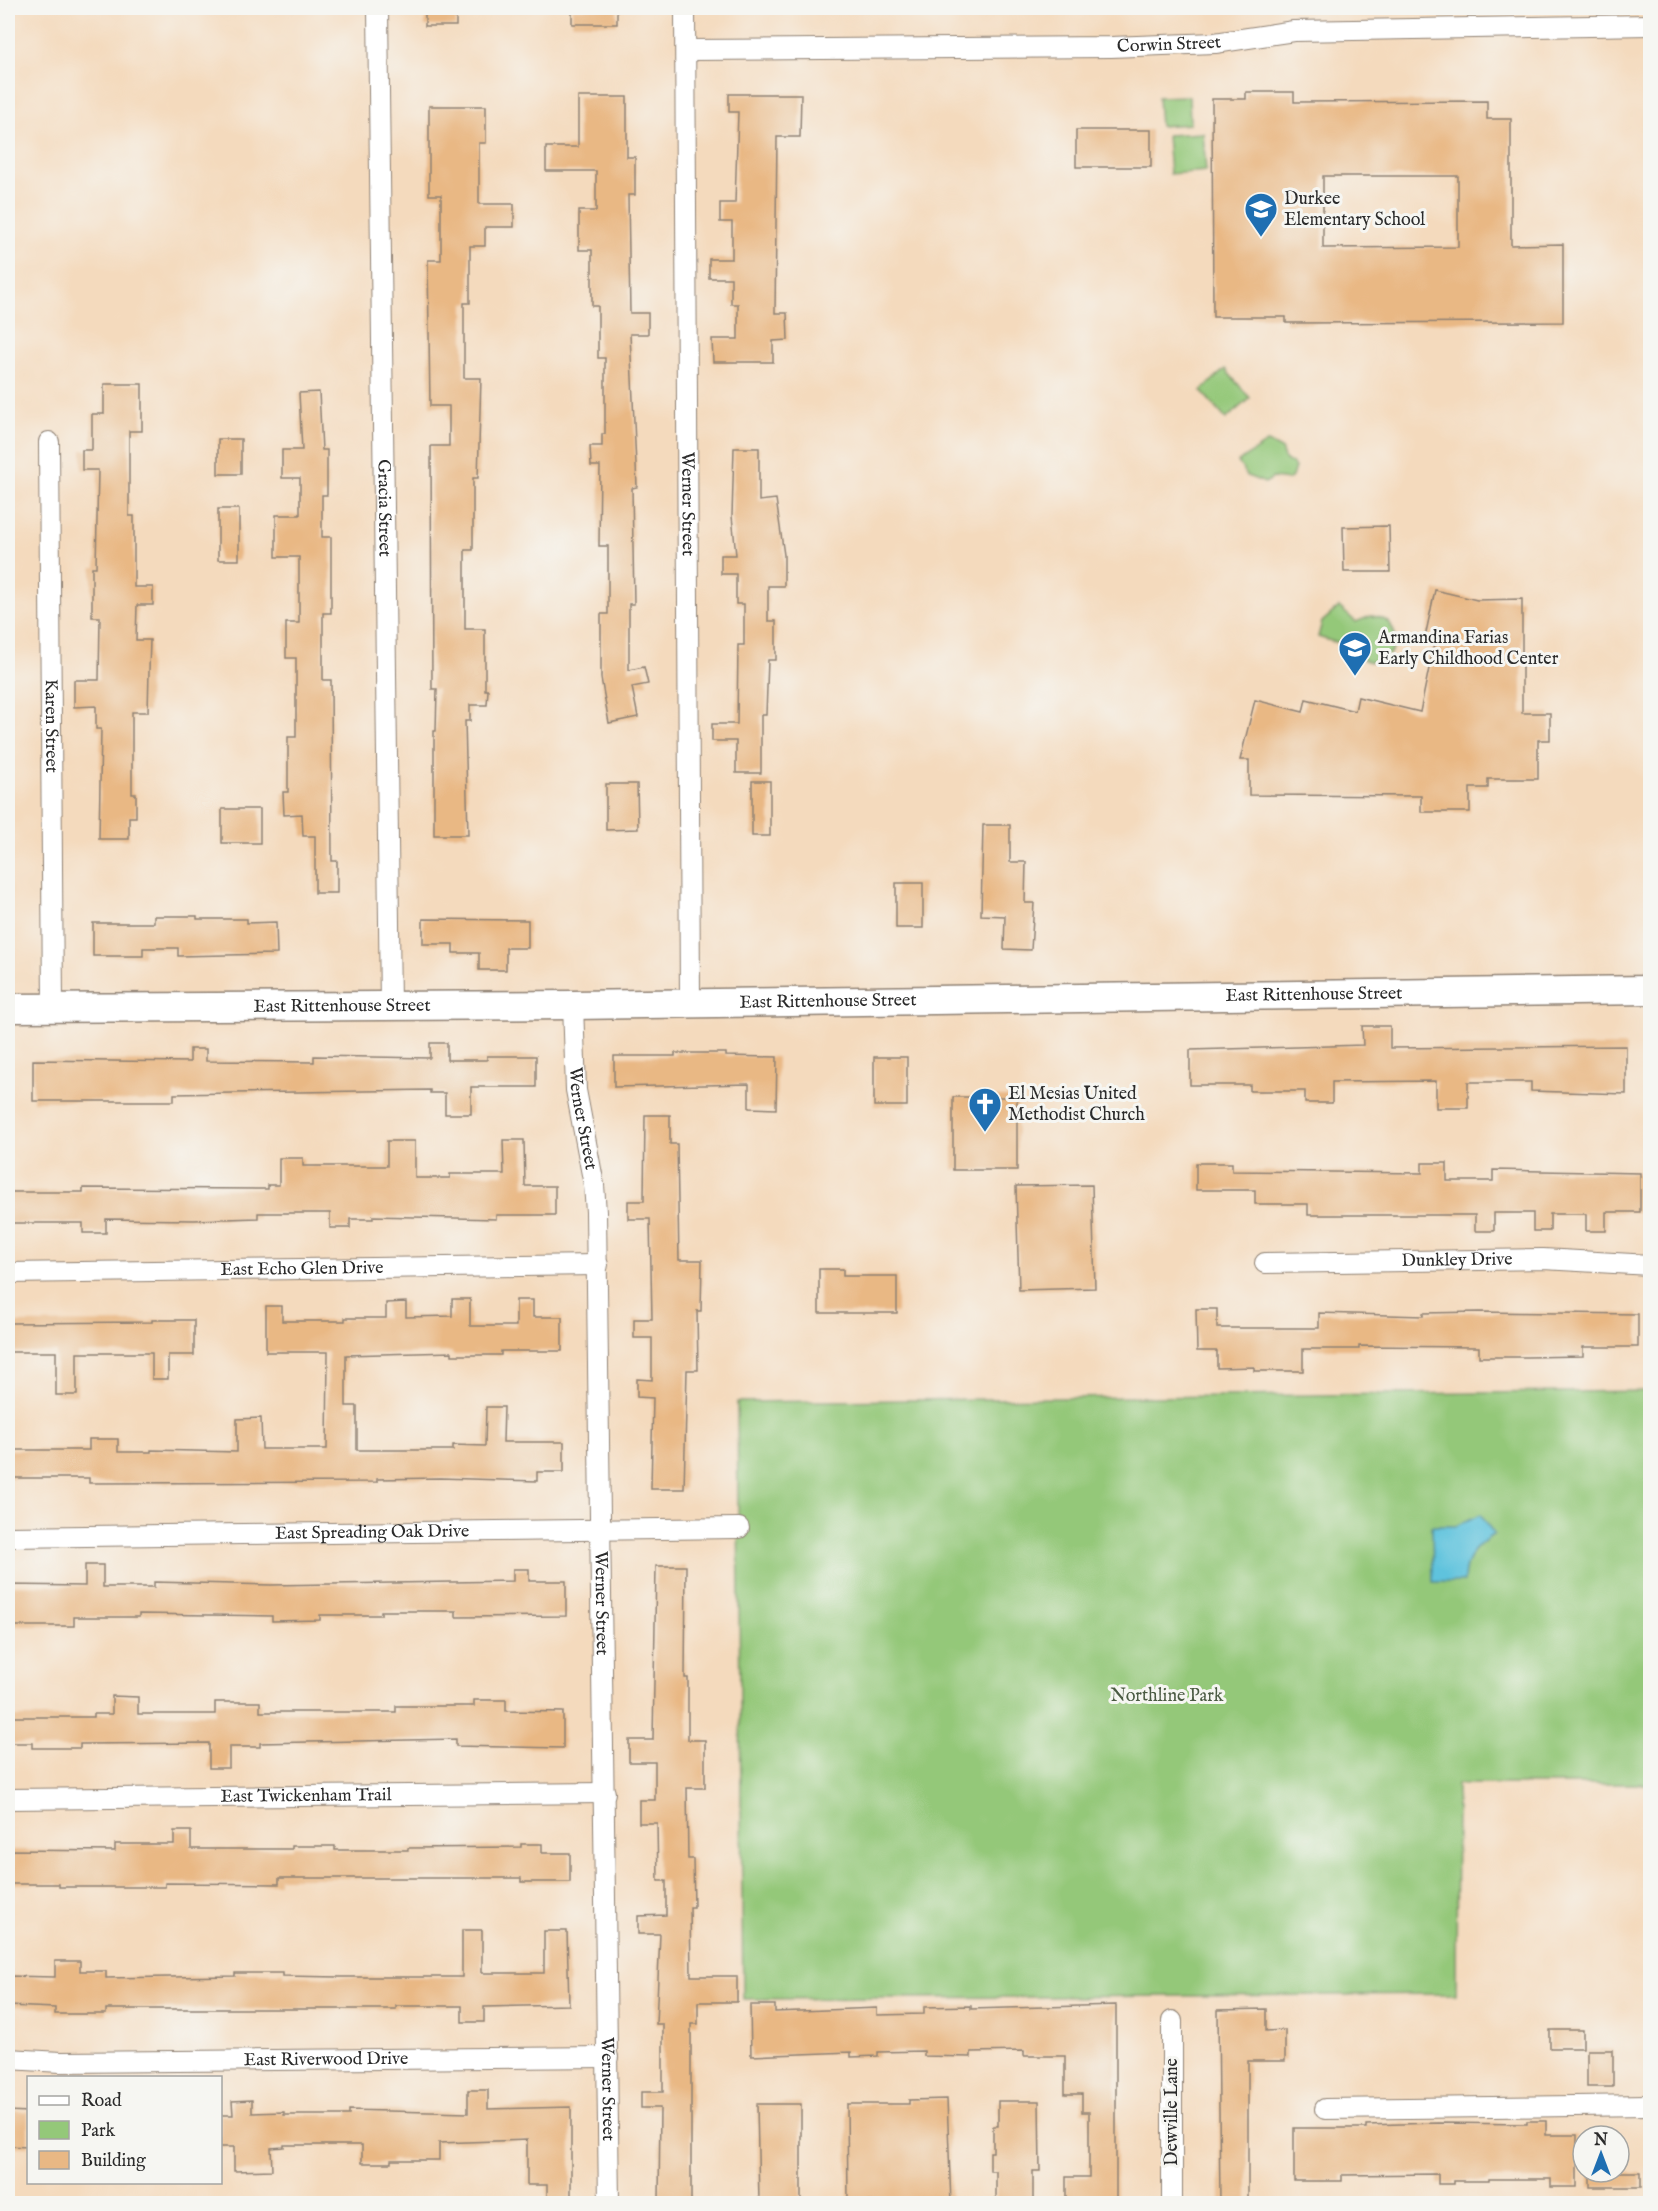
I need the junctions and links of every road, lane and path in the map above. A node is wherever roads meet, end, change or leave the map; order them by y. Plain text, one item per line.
1 (378, 8) edge
2 (685, 8) edge
3 (1650, 25) edge
4 (686, 50) junction
5 (49, 442) dead end
6 (1650, 990) edge
7 (690, 1001) junction
8 (573, 1005) junction
9 (390, 1006) junction
10 (8, 1008) edge
11 (53, 1008) junction
12 (1265, 1263) dead end
13 (1650, 1264) edge
14 (598, 1265) junction
15 (8, 1273) edge
16 (738, 1528) dead end
17 (600, 1530) junction
18 (8, 1537) edge
19 (605, 1793) junction
20 (8, 1799) edge
21 (1172, 2021) dead end
22 (608, 2057) junction
23 (8, 2059) edge
24 (1650, 2105) edge
25 (1325, 2109) dead end
26 (609, 2204) edge
27 (1172, 2204) edge

1 - 9 street, Gracia Street
2 - 4 street, Werner Street
3 - 4 street, Corwin Street
4 - 7 street, Werner Street
5 - 11 street, Karen Street
6 - 7 street, East Rittenhouse Street
7 - 8 street, East Rittenhouse Street
8 - 9 street, East Rittenhouse Street
8 - 14 street, Werner Street
9 - 11 street, East Rittenhouse Street
10 - 11 street, East Rittenhouse Street
12 - 13 street, Dunkley Drive
14 - 15 street, East Echo Glen Drive
14 - 17 street, Werner Street
16 - 17 street, East Spreading Oak Drive
17 - 18 street, East Spreading Oak Drive
17 - 19 street, Werner Street
19 - 20 street, East Twickenham Trail
19 - 22 street, Werner Street
21 - 27 street, Dewville Lane
22 - 23 street, East Riverwood Drive
22 - 26 street, Werner Street
24 - 25 street

